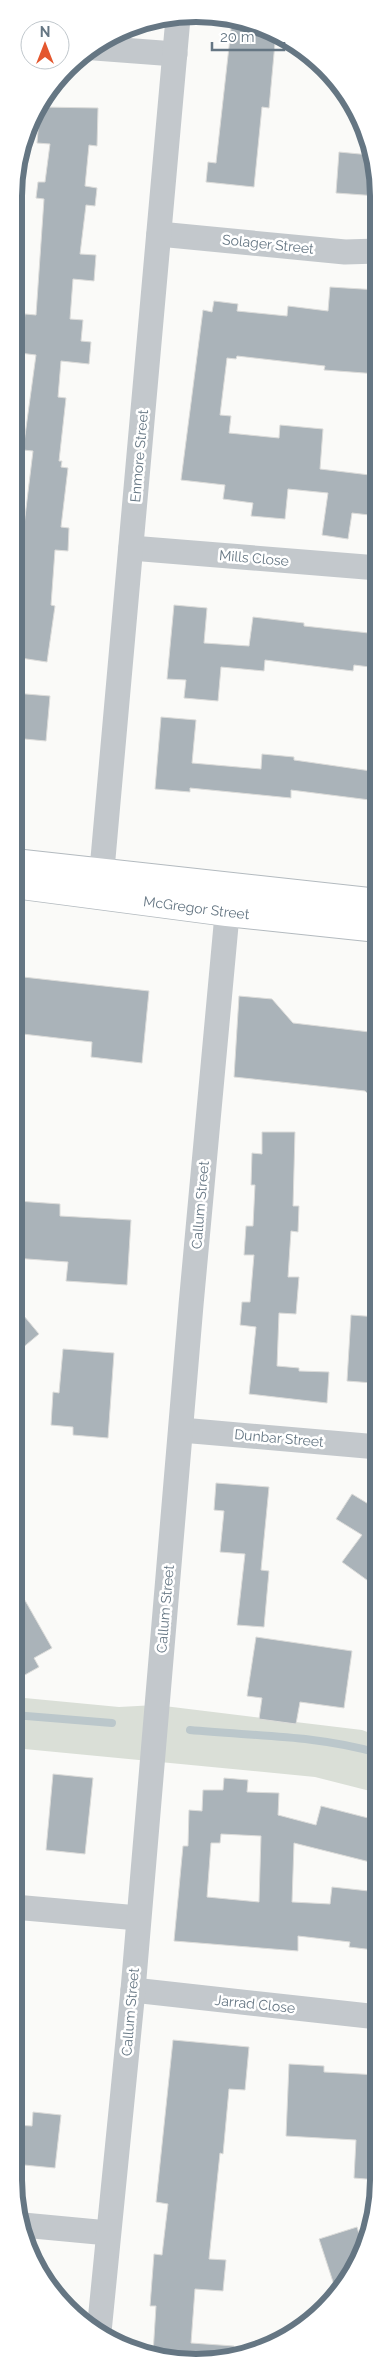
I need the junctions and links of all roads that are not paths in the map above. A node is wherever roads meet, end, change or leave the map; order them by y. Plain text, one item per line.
1 (178, 24) edge
2 (105, 49) edge
3 (175, 54) junction
4 (159, 234) junction
5 (369, 251) edge
6 (131, 548) junction
7 (369, 567) edge
8 (23, 865) edge
9 (101, 883) junction
10 (23, 884) edge
11 (228, 899) junction
12 (369, 903) edge
13 (369, 926) edge
14 (181, 1430) junction
15 (369, 1446) edge
16 (23, 1908) edge
17 (138, 1918) junction
18 (133, 1990) junction
19 (369, 2016) edge
20 (29, 2226) edge
21 (108, 2233) junction
22 (100, 2324) edge

1 - 3 street, Enmore Street
2 - 3 street
3 - 4 street, Enmore Street
4 - 5 street, Solager Street
4 - 6 street, Enmore Street
6 - 7 street, Mills Close
6 - 9 street, Enmore Street
8 - 9 main road, McGregor Street
9 - 10 main road, McGregor Street
9 - 11 main road, McGregor Street
11 - 12 main road, McGregor Street
11 - 13 main road, McGregor Street
11 - 14 street, Callum Street
14 - 15 street, Dunbar Street
14 - 17 street, Callum Street
16 - 17 street
17 - 18 street, Callum Street
18 - 19 street, Jarrad Close
18 - 21 street, Callum Street
20 - 21 street
21 - 22 street, Callum Street

